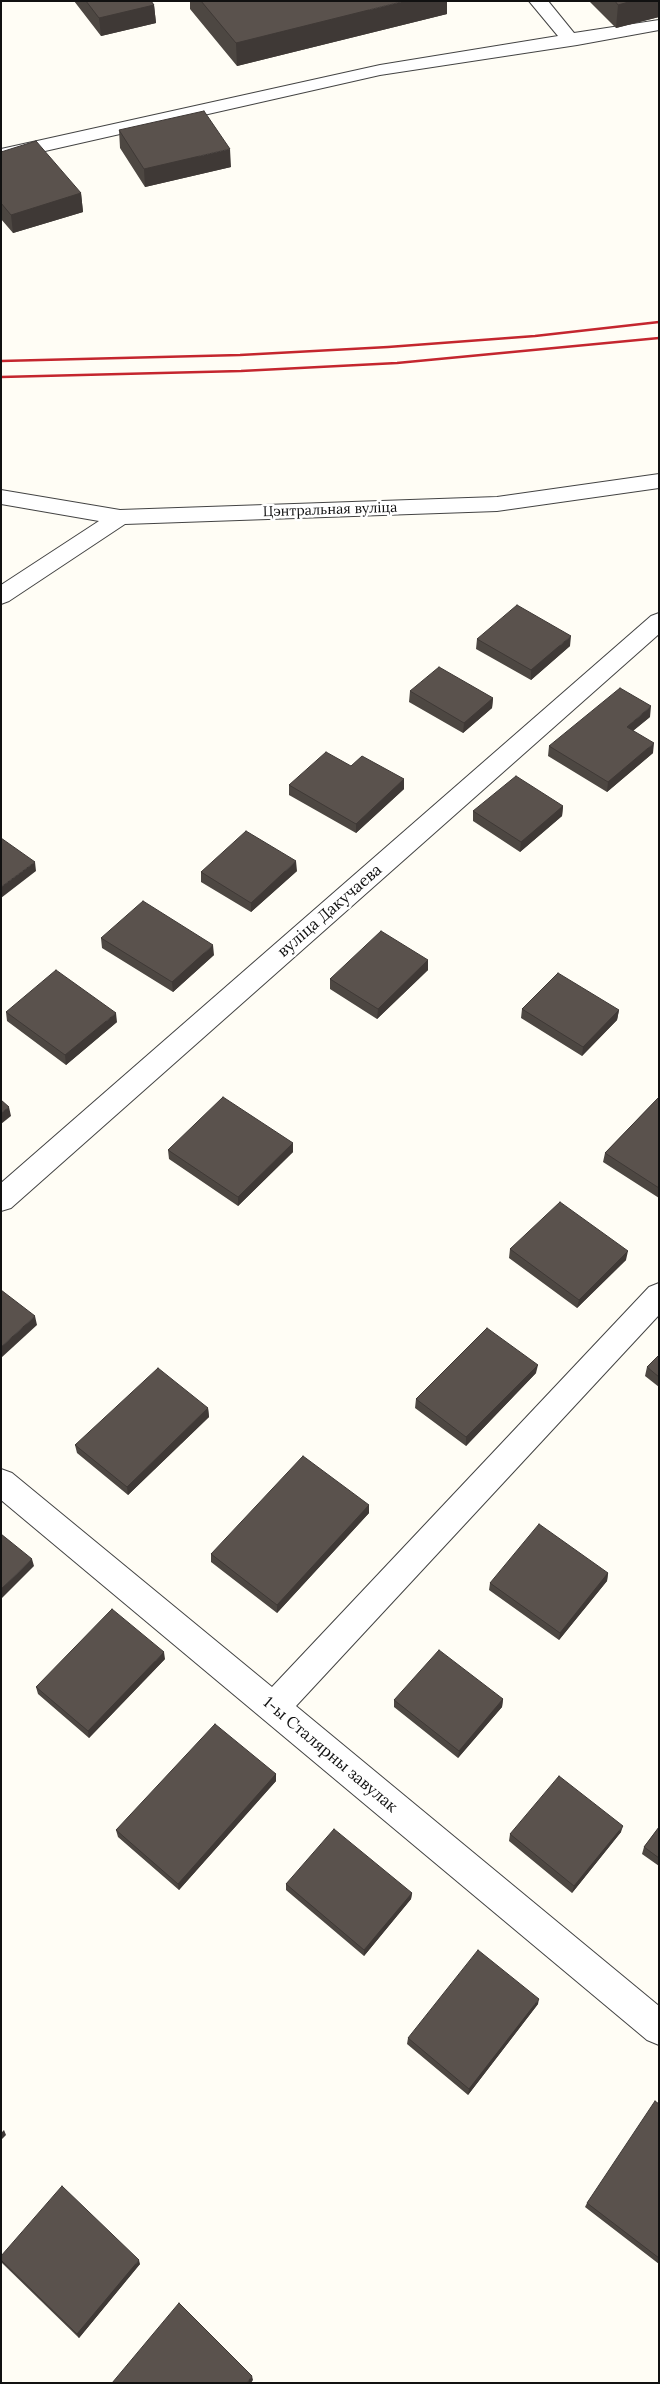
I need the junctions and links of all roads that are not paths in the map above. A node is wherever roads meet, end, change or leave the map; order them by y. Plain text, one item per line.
1 (538, 1) edge
2 (659, 25) edge
3 (577, 40) junction
4 (1, 155) edge
5 (659, 481) edge
6 (1, 497) edge
7 (120, 517) junction
8 (1, 596) edge
9 (659, 621) edge
10 (1, 1200) edge
11 (659, 1295) edge
12 (1, 1482) edge
13 (272, 1708) junction
14 (659, 2028) edge

1 - 3 street
2 - 3 street
3 - 4 street
5 - 7 street, Цэнтральная вуліца
6 - 7 street, Цэнтральная вуліца
7 - 8 street
9 - 10 street, вуліца Дакучаева
11 - 13 street
12 - 13 street, 1-ы Сталярны завулак
13 - 14 street, 1-ы Сталярны завулак

